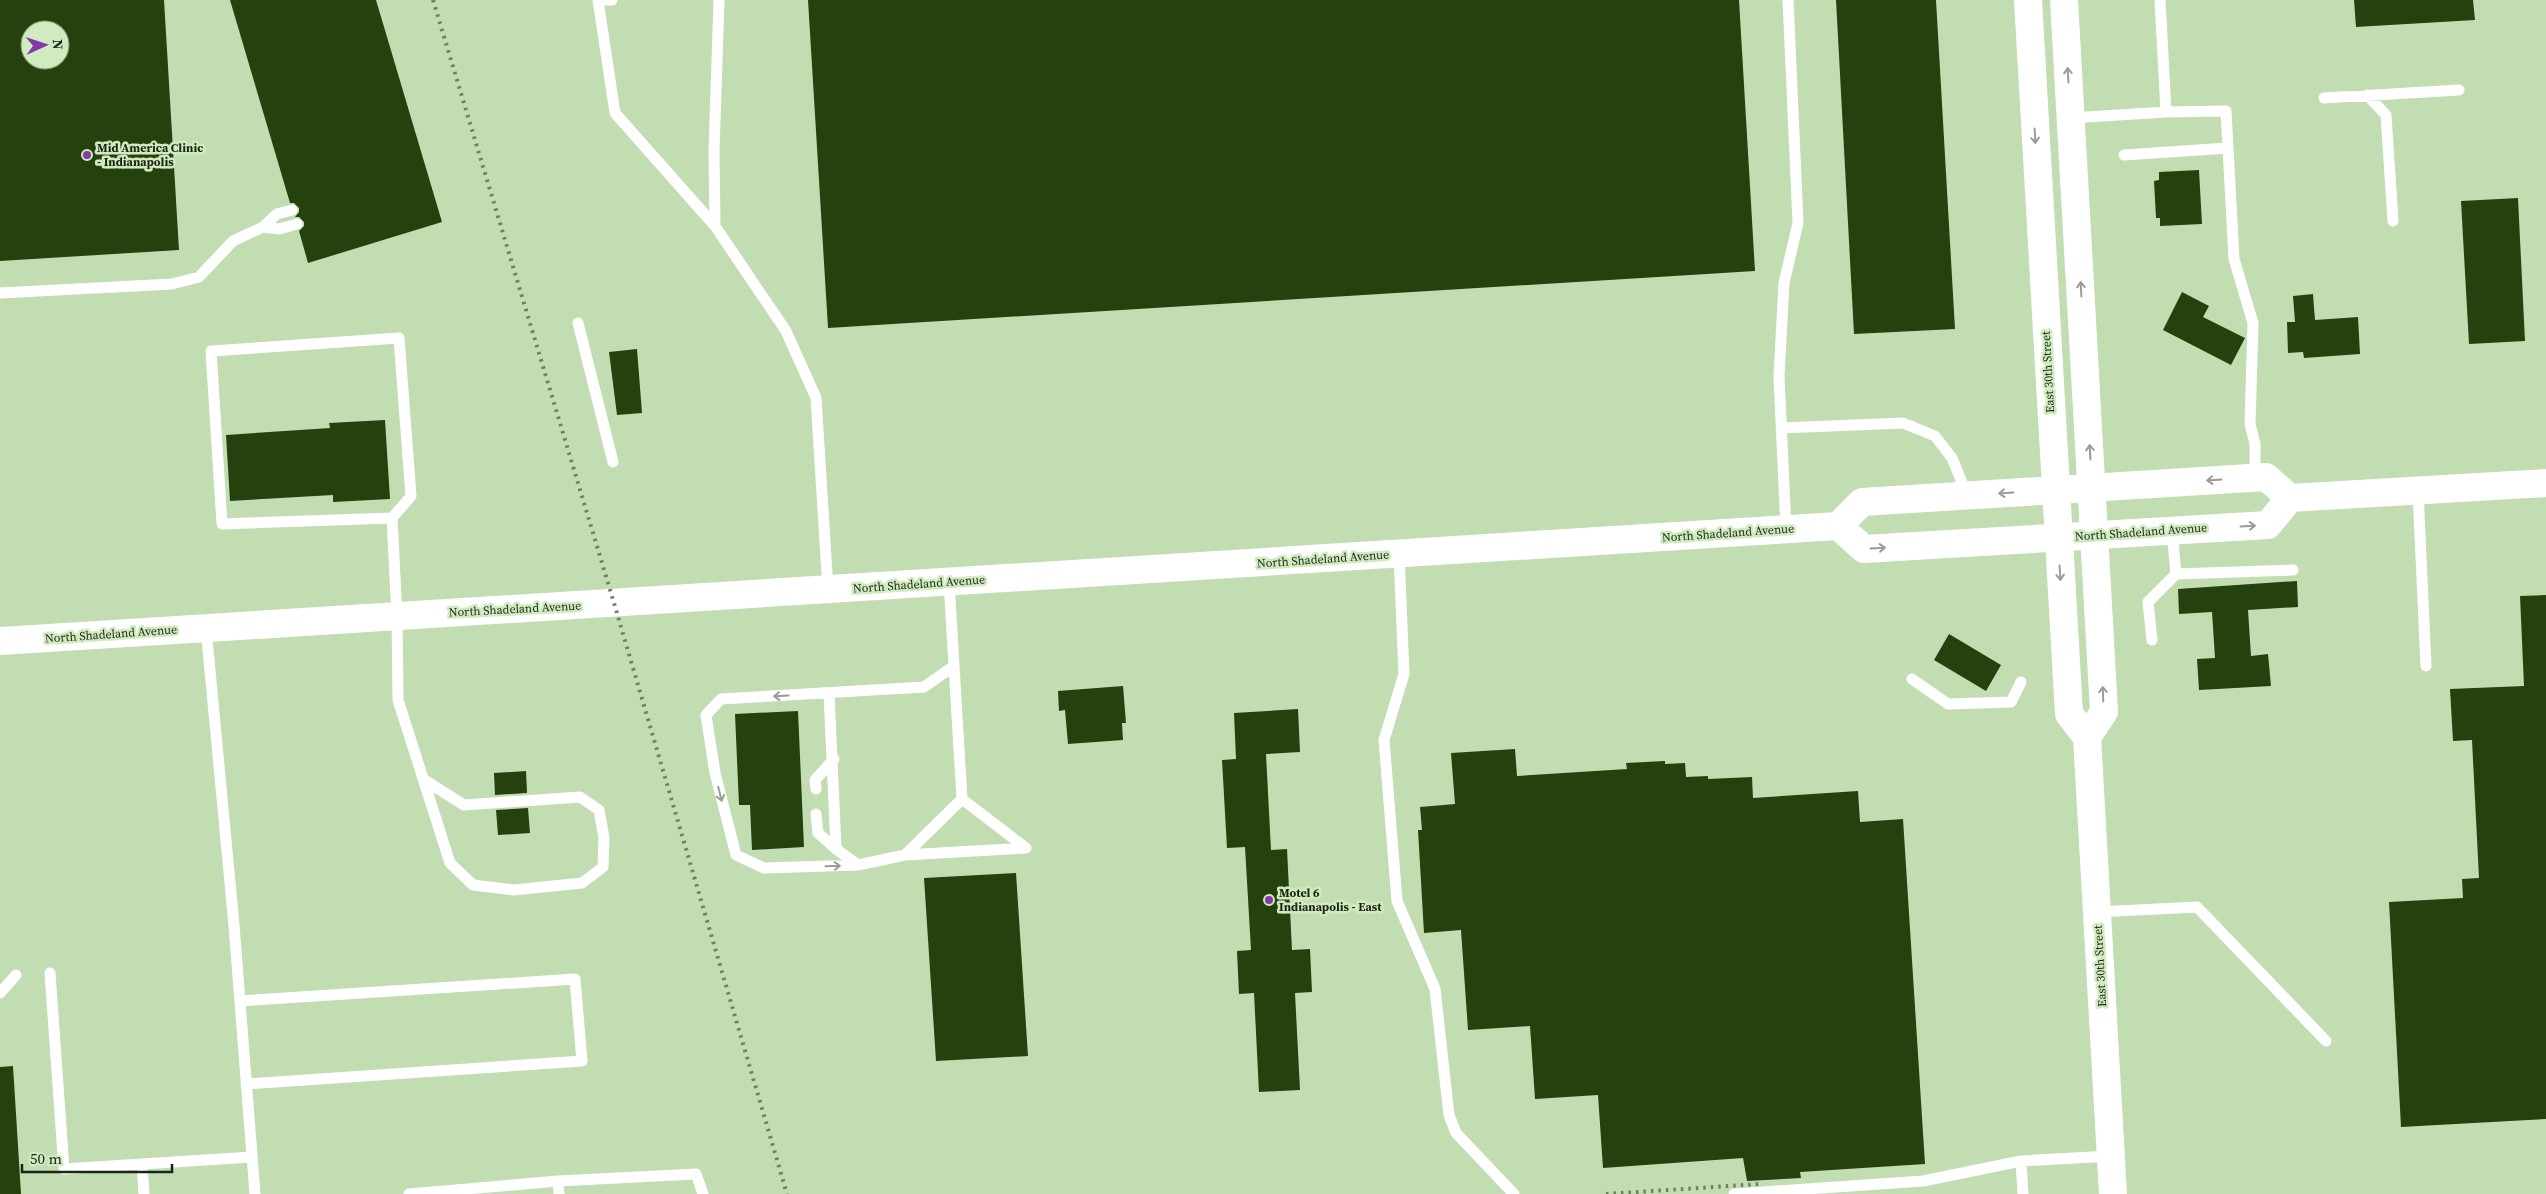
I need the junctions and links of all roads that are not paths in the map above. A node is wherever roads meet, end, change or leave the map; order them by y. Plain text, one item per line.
1 (612, 0) edge
2 (719, 0) edge
3 (1788, 0) edge
4 (2028, 0) edge
5 (2064, 0) edge
6 (2160, 0) edge
7 (2459, 90) dead end
8 (2367, 95) junction
9 (2324, 98) dead end
10 (2166, 112) junction
11 (2070, 118) junction
12 (2228, 148) junction
13 (2124, 155) dead end
14 (292, 210) dead end
15 (2393, 221) dead end
16 (297, 224) dead end
17 (715, 226) junction
18 (263, 227) junction
19 (0, 293) edge
20 (578, 323) dead end
21 (1781, 428) junction
22 (613, 462) dead end
23 (2255, 477) junction
24 (2546, 484) edge
25 (2092, 488) junction
26 (2055, 490) junction
27 (2418, 491) junction
28 (1967, 495) junction
29 (2290, 498) junction
30 (392, 518) junction
31 (1838, 526) junction
32 (1786, 529) junction
33 (2172, 530) junction
34 (2095, 535) junction
35 (2058, 538) junction
36 (1399, 554) junction
37 (2293, 570) dead end
38 (2176, 574) junction
39 (950, 582) junction
40 (828, 590) junction
41 (397, 616) junction
42 (206, 628) junction
43 (2152, 640) dead end
44 (0, 641) edge
45 (954, 666) junction
46 (2426, 666) dead end
47 (1912, 679) dead end
48 (2021, 682) dead end
49 (829, 693) junction
50 (2087, 737) junction
51 (834, 759) junction
52 (423, 780) junction
53 (816, 789) dead end
54 (962, 800) junction
55 (816, 814) dead end
56 (836, 849) junction
57 (905, 855) junction
58 (858, 866) junction
59 (2096, 912) junction
60 (50, 973) dead end
61 (16, 975) dead end
62 (0, 993) edge
63 (240, 1001) junction
64 (2326, 1042) dead end
65 (246, 1084) junction
66 (2110, 1156) junction
67 (252, 1157) junction
68 (2021, 1161) junction
69 (142, 1164) junction
70 (696, 1174) junction
71 (558, 1181) junction
72 (144, 1194) edge
73 (255, 1194) edge
74 (409, 1194) edge
75 (559, 1194) edge
76 (698, 1194) edge
77 (702, 1194) edge
78 (1514, 1194) edge
79 (1734, 1194) edge
80 (2023, 1194) edge
81 (2113, 1194) edge

1 - 17 lane
2 - 17 lane
3 - 21 lane
4 -> 26 main road, East 30th Street
11 -> 5 main road
6 - 10 lane
7 - 8 lane
8 - 9 lane
8 - 15 lane
10 - 11 lane
10 - 12 lane
25 -> 11 main road
12 - 13 lane
12 - 23 lane
14 - 18 lane
16 - 18 lane
17 - 40 lane
18 - 19 lane
20 - 22 lane
21 - 28 lane
21 - 32 lane
23 -> 25 main road
23 - 29 main road
24 - 27 main road
25 - 26 main road
25 - 34 main road
26 -> 28 main road
26 - 35 main road, East 30th Street
27 - 29 main road
27 - 46 lane
28 - 31 main road
33 -> 29 main road, North Shadeland Avenue
30 - 30 lane
30 - 41 lane
31 - 32 main road, North Shadeland Avenue
31 -> 35 main road, North Shadeland Avenue
32 - 36 main road, North Shadeland Avenue
33 - 34 main road, North Shadeland Avenue
33 - 38 lane
34 - 35 main road, North Shadeland Avenue
50 -> 34 main road
35 -> 50 main road, East 30th Street
36 - 39 main road, North Shadeland Avenue
36 - 78 lane
37 - 38 lane
38 - 43 lane
39 - 40 main road, North Shadeland Avenue
39 - 45 lane
40 - 41 main road, North Shadeland Avenue
41 - 42 main road, North Shadeland Avenue
41 - 52 lane
42 - 44 main road, North Shadeland Avenue
42 - 63 lane
45 - 49 lane
45 - 54 lane
47 - 48 lane
49 - 51 lane
49 -> 58 lane
50 - 59 main road, East 30th Street
51 - 53 lane
51 - 56 lane
52 - 52 lane
54 - 57 lane
54 - 57 lane
55 - 56 lane
56 - 58 lane
57 - 58 lane
59 - 64 lane
59 - 66 main road, East 30th Street
60 - 69 lane
61 - 62 lane
63 - 65 lane
63 - 65 lane
65 - 67 lane
66 - 68 lane
66 - 81 main road, East 30th Street
67 - 69 lane
67 - 73 lane
68 - 79 lane
68 - 80 lane
69 - 72 lane
70 - 71 lane
70 - 76 lane
70 - 77 lane
71 - 74 lane
71 - 75 lane

